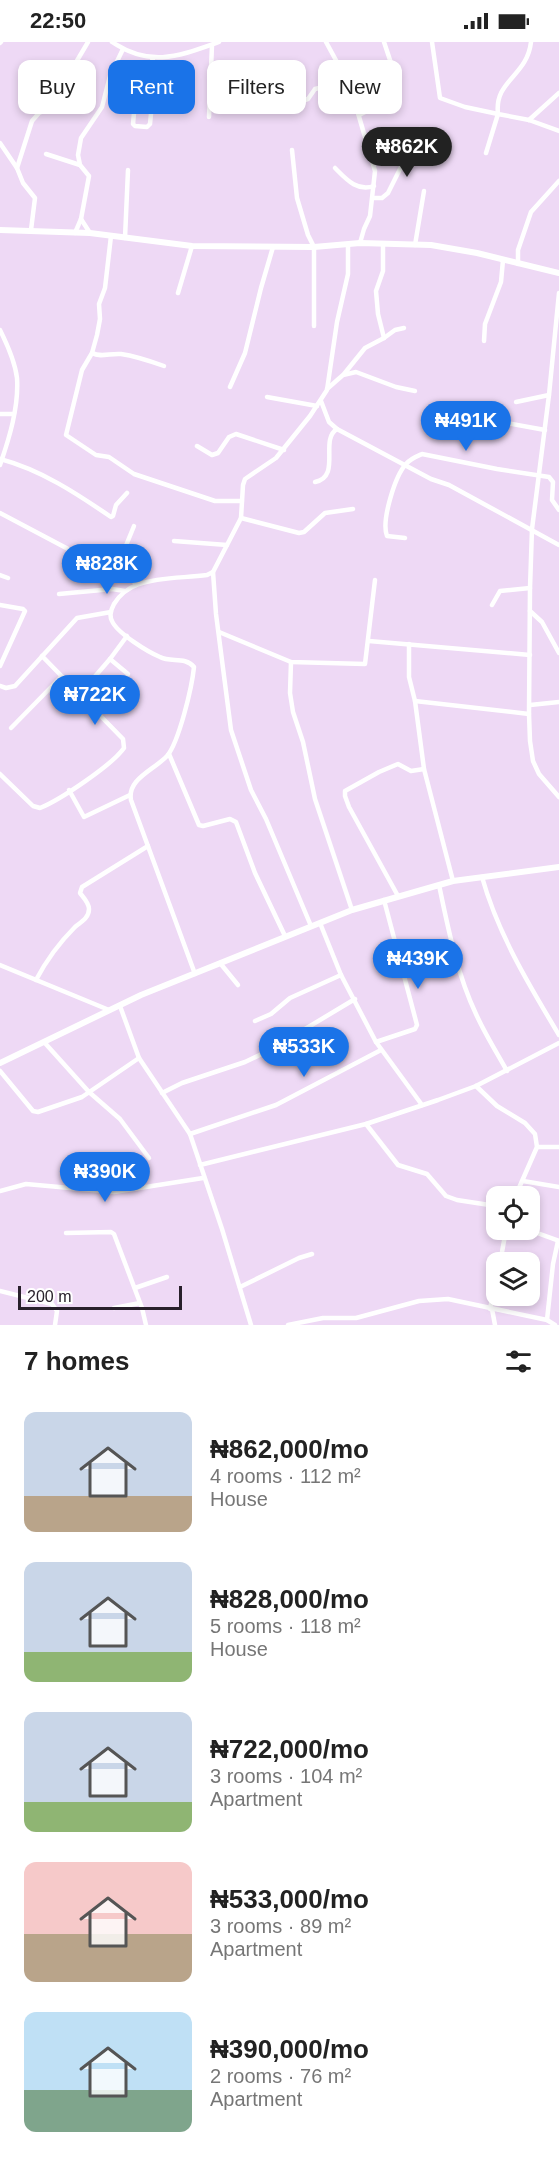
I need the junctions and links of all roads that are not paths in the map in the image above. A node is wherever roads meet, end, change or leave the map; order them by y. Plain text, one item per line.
1 (88, 42) edge
2 (112, 42) edge
3 (219, 42) edge
4 (326, 42) edge
5 (384, 42) edge
6 (432, 42) edge
7 (531, 42) edge
8 (212, 45) junction
9 (123, 49) junction
10 (153, 59) joint
11 (336, 60) edge
12 (390, 60) edge
13 (318, 88) edge
14 (559, 93) edge
15 (306, 100) edge
16 (134, 114) edge
17 (151, 114) edge
18 (363, 114) edge
19 (498, 114) junction
20 (359, 116) joint
21 (209, 117) dead end
22 (529, 120) junction
23 (420, 129) dead end
24 (559, 131) edge
25 (0, 143) edge
26 (292, 150) dead end
27 (486, 153) dead end
28 (46, 154) dead end
29 (80, 165) junction
30 (17, 168) junction
31 (335, 168) dead end
32 (128, 170) dead end
33 (559, 181) edge
34 (374, 186) junction
35 (424, 191) dead end
36 (373, 198) junction
37 (81, 219) junction
38 (0, 230) edge
39 (31, 230) junction
40 (75, 232) junction
41 (90, 233) junction
42 (111, 236) junction
43 (125, 238) junction
44 (360, 243) junction
45 (383, 244) junction
46 (415, 244) junction
47 (348, 245) junction
48 (192, 246) junction
49 (273, 247) junction
50 (314, 247) junction
51 (503, 260) junction
52 (518, 264) junction
53 (559, 273) edge
54 (178, 293) dead end
55 (559, 293) edge
56 (558, 310) edge
57 (314, 326) dead end
58 (404, 328) dead end
59 (0, 330) edge
60 (384, 338) junction
61 (484, 341) dead end
62 (92, 353) junction
63 (164, 366) dead end
64 (343, 375) junction
65 (230, 387) dead end
66 (327, 390) junction
67 (415, 391) dead end
68 (549, 395) junction
69 (267, 397) dead end
70 (321, 400) junction
71 (516, 402) dead end
72 (317, 406) junction
73 (0, 414) edge
74 (14, 414) junction
75 (484, 419) dead end
76 (337, 429) junction
77 (545, 430) junction
78 (197, 446) dead end
79 (284, 450) junction
80 (1, 459) edge
81 (0, 465) edge
82 (405, 465) junction
83 (538, 475) junction
84 (315, 482) dead end
85 (127, 493) dead end
86 (242, 501) junction
87 (353, 509) dead end
88 (559, 510) edge
89 (0, 513) edge
90 (241, 518) junction
91 (134, 526) dead end
92 (532, 529) junction
93 (405, 538) dead end
94 (174, 541) dead end
95 (227, 545) junction
96 (559, 545) edge
97 (118, 566) junction
98 (213, 572) junction
99 (0, 575) edge
100 (8, 579) dead end
101 (375, 580) dead end
102 (135, 585) junction
103 (530, 588) junction
104 (125, 591) junction
105 (59, 594) dead end
106 (0, 605) edge
107 (492, 605) dead end
108 (530, 611) junction
109 (111, 612) junction
110 (219, 632) junction
111 (127, 636) junction
112 (369, 641) junction
113 (409, 644) junction
114 (559, 653) edge
115 (530, 655) junction
116 (42, 656) junction
117 (110, 659) junction
118 (291, 662) junction
119 (0, 666) edge
120 (128, 674) dead end
121 (61, 677) junction
122 (0, 686) edge
123 (79, 695) junction
124 (414, 701) junction
125 (559, 702) edge
126 (530, 705) junction
127 (529, 714) junction
128 (11, 728) dead end
129 (169, 754) junction
130 (424, 769) junction
131 (0, 774) edge
132 (69, 790) junction
133 (130, 795) junction
134 (559, 797) edge
135 (148, 846) junction
136 (559, 867) edge
137 (482, 877) junction
138 (453, 881) junction
139 (439, 885) junction
140 (398, 896) junction
141 (384, 900) junction
142 (352, 910) junction
143 (320, 922) junction
144 (311, 926) junction
145 (285, 936) junction
146 (220, 963) junction
147 (0, 965) edge
148 (195, 974) junction
149 (341, 975) junction
150 (36, 980) junction
151 (238, 985) dead end
152 (355, 999) junction
153 (120, 1006) junction
154 (109, 1010) junction
155 (255, 1021) dead end
156 (559, 1035) edge
157 (44, 1042) junction
158 (376, 1042) junction
159 (559, 1043) edge
160 (381, 1050) junction
161 (140, 1058) junction
162 (0, 1063) edge
163 (0, 1071) edge
164 (507, 1071) junction
165 (476, 1086) junction
166 (89, 1092) junction
167 (162, 1093) junction
168 (422, 1105) junction
169 (366, 1125) junction
170 (190, 1134) junction
171 (559, 1147) edge
172 (537, 1148) junction
173 (149, 1158) dead end
174 (200, 1165) junction
175 (203, 1178) junction
176 (523, 1181) junction
177 (521, 1186) edge
178 (559, 1187) edge
179 (0, 1191) edge
180 (486, 1204) edge
181 (66, 1233) dead end
182 (540, 1234) edge
183 (559, 1241) edge
184 (312, 1254) dead end
185 (168, 1277) dead end
186 (240, 1287) junction
187 (135, 1288) junction
188 (0, 1291) edge
189 (140, 1303) junction
190 (492, 1306) edge
191 (114, 1308) dead end
192 (491, 1309) junction
193 (547, 1320) junction
194 (55, 1325) edge
195 (146, 1325) edge
196 (251, 1325) edge
197 (288, 1325) edge
198 (495, 1325) edge
199 (555, 1325) edge

1 - 30 street
2 - 9 street
3 - 8 street
4 - 11 street
5 - 12 street
6 - 19 street
7 - 19 street
8 - 10 street
8 - 21 street
9 - 10 street
9 - 29 street
13 - 15 street
14 - 22 street
16 - 17 street
18 - 20 street
19 - 22 street
19 - 27 street
20 - 34 street
22 - 24 street
23 - 36 street
25 - 30 street
26 - 50 street
28 - 29 street
29 - 37 street
30 - 39 street
31 - 34 street
32 - 43 street
33 - 52 street
34 - 36 street
35 - 46 street
36 - 44 street
37 - 40 street
37 - 41 street
38 - 39 street
39 - 40 street
40 - 41 street
41 - 42 street
42 - 43 street
42 - 62 street
43 - 48 street
44 - 45 street
44 - 47 street
45 - 46 street
45 - 60 street
46 - 51 street
47 - 50 street
47 - 66 street
48 - 49 street
48 - 54 street
49 - 50 street
49 - 65 street
50 - 57 street
51 - 52 street
51 - 61 street
52 - 53 street
55 - 56 street
56 - 68 street
58 - 60 street
59 - 74 street
60 - 64 street
62 - 63 street
62 - 86 street
64 - 66 street
64 - 67 street
66 - 70 street
68 - 71 street
68 - 77 street
69 - 72 street
70 - 72 street
70 - 76 street
72 - 79 street
73 - 74 street
74 - 80 street
75 - 77 street
76 - 82 street
76 - 84 street
77 - 83 street
78 - 79 street
79 - 86 street
80 - 81 street
80 - 85 street
82 - 83 street
82 - 92 street
82 - 93 street
83 - 88 street
83 - 92 street
86 - 90 street
87 - 90 street
89 - 97 street
90 - 95 street
91 - 97 street
92 - 96 street
92 - 103 street
94 - 95 street
95 - 98 street
97 - 102 street
98 - 102 street
98 - 110 street
99 - 100 street
101 - 112 street
102 - 104 street
103 - 107 street
103 - 108 street
104 - 105 street
104 - 109 street
106 - 119 street
108 - 114 street
108 - 115 street
109 - 111 street
109 - 116 street
110 - 118 street
110 - 144 street
111 - 117 street
111 - 129 street
112 - 113 street
112 - 118 street
113 - 115 street
113 - 124 street
115 - 126 street
116 - 121 street
116 - 122 street
117 - 120 street
117 - 123 street
118 - 142 street
121 - 123 street
121 - 128 street
123 - 132 street
124 - 127 street
124 - 130 street
125 - 126 street
126 - 127 street
127 - 134 street
129 - 133 street
129 - 145 street
130 - 138 street
130 - 140 street
131 - 132 street
132 - 133 street
133 - 135 street
135 - 148 street
135 - 150 street
136 - 137 street
137 - 138 street
137 - 156 street
138 - 139 street
139 - 140 street
139 - 164 street
140 - 141 street
141 - 142 street
141 - 158 street
142 - 143 street
143 - 144 street
143 - 149 street
144 - 145 street
145 - 146 street
146 - 148 street
146 - 151 street
147 - 150 street
148 - 153 street
149 - 152 street
149 - 155 street
150 - 154 street
152 - 158 street
152 - 167 street
153 - 154 street
153 - 161 street
154 - 157 street
157 - 162 street
157 - 166 street
158 - 160 street
159 - 164 street
160 - 168 street
160 - 170 street
161 - 166 street
161 - 167 street
163 - 166 street
164 - 165 street
165 - 168 street
165 - 172 street
166 - 173 street
167 - 170 street
168 - 169 street
169 - 174 street
169 - 180 street
170 - 174 street
171 - 172 street
172 - 176 street
174 - 175 street
175 - 179 street
175 - 186 street
176 - 177 street
176 - 178 street
181 - 187 street
182 - 183 street
183 - 193 street
184 - 186 street
185 - 187 street
186 - 196 street
187 - 189 street
188 - 194 street
189 - 191 street
189 - 195 street
190 - 192 street
192 - 193 street
192 - 197 street
192 - 198 street
193 - 199 street

